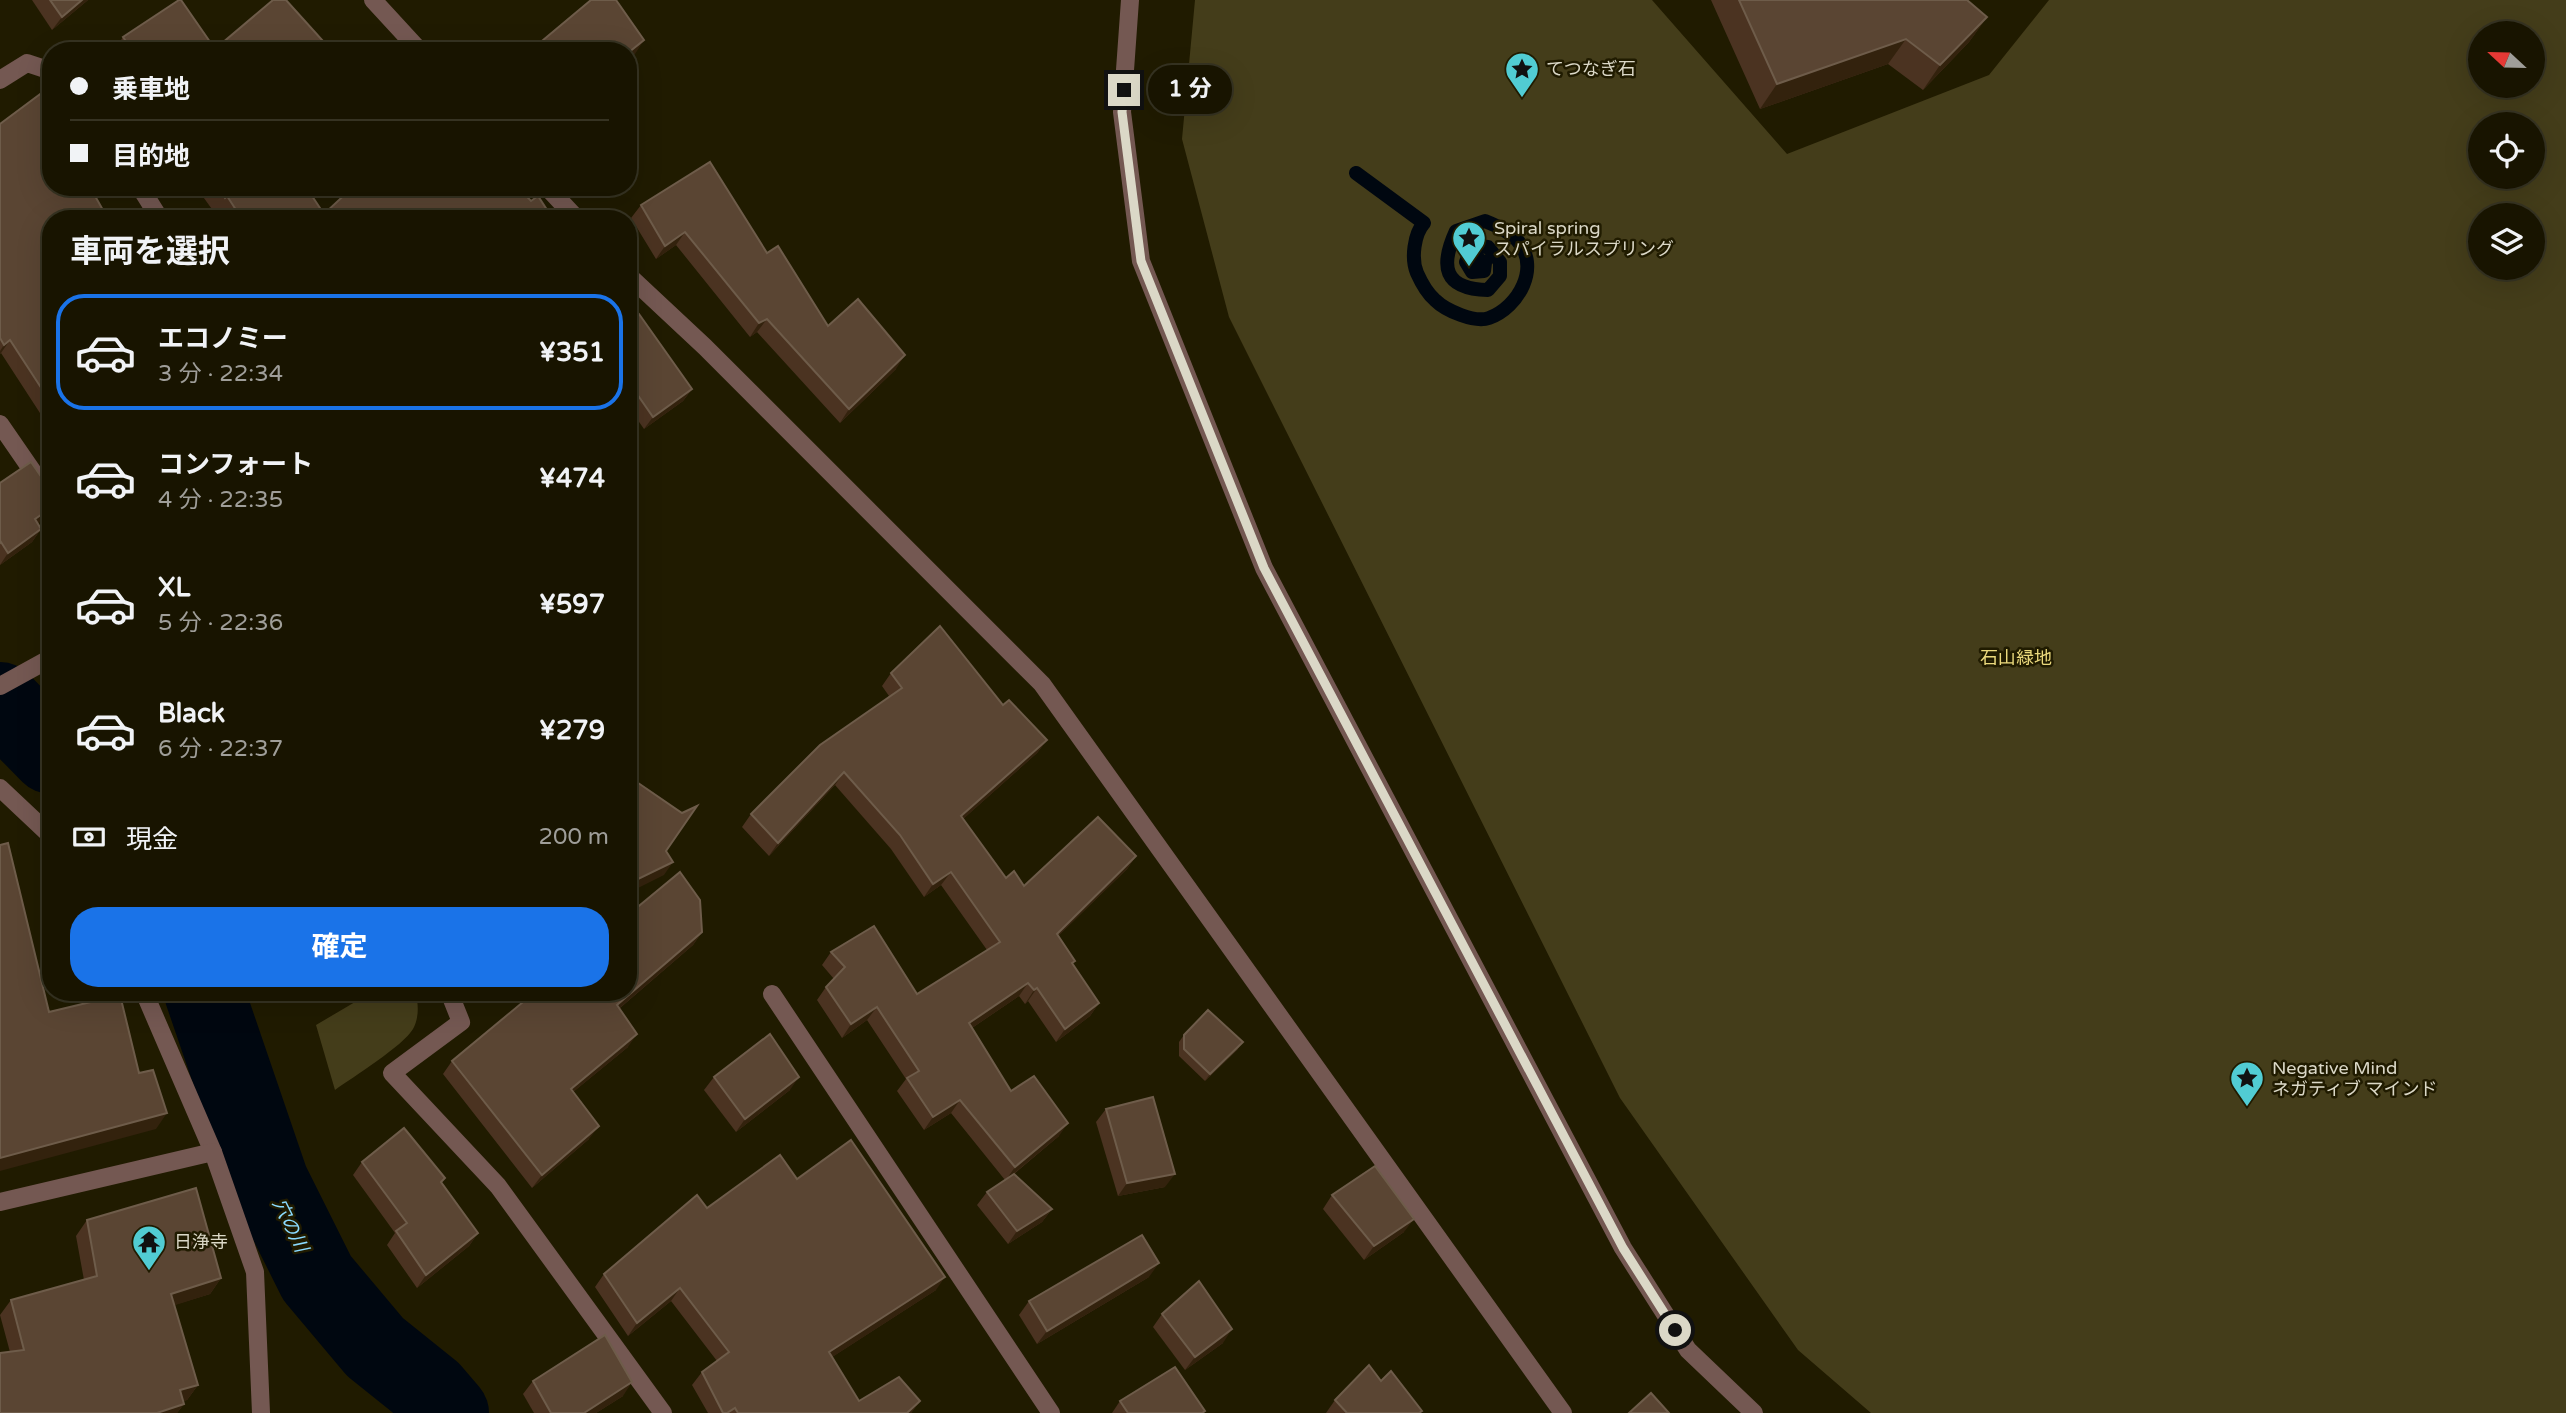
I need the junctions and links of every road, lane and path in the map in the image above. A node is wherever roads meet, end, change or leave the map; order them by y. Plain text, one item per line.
1 (373, 0) edge
2 (1130, 0) edge
3 (412, 42) edge
4 (42, 68) edge
5 (0, 80) edge
6 (555, 196) edge
7 (569, 210) edge
8 (637, 297) edge
9 (0, 424) edge
10 (42, 485) edge
11 (42, 663) edge
12 (0, 686) edge
13 (0, 789) edge
14 (42, 828) edge
15 (772, 994) dead end
16 (148, 1001) edge
17 (453, 1001) edge
18 (213, 1152) junction
19 (0, 1202) edge
20 (261, 1413) edge
21 (663, 1413) edge
22 (1052, 1413) edge
23 (1563, 1413) edge
24 (1754, 1413) edge

1 - 3 street
2 - 24 street
4 - 5 street
6 - 7 street
8 - 23 street
9 - 10 street
11 - 12 street
13 - 14 street
15 - 22 street
16 - 18 street
17 - 21 street
18 - 19 street
18 - 20 street

